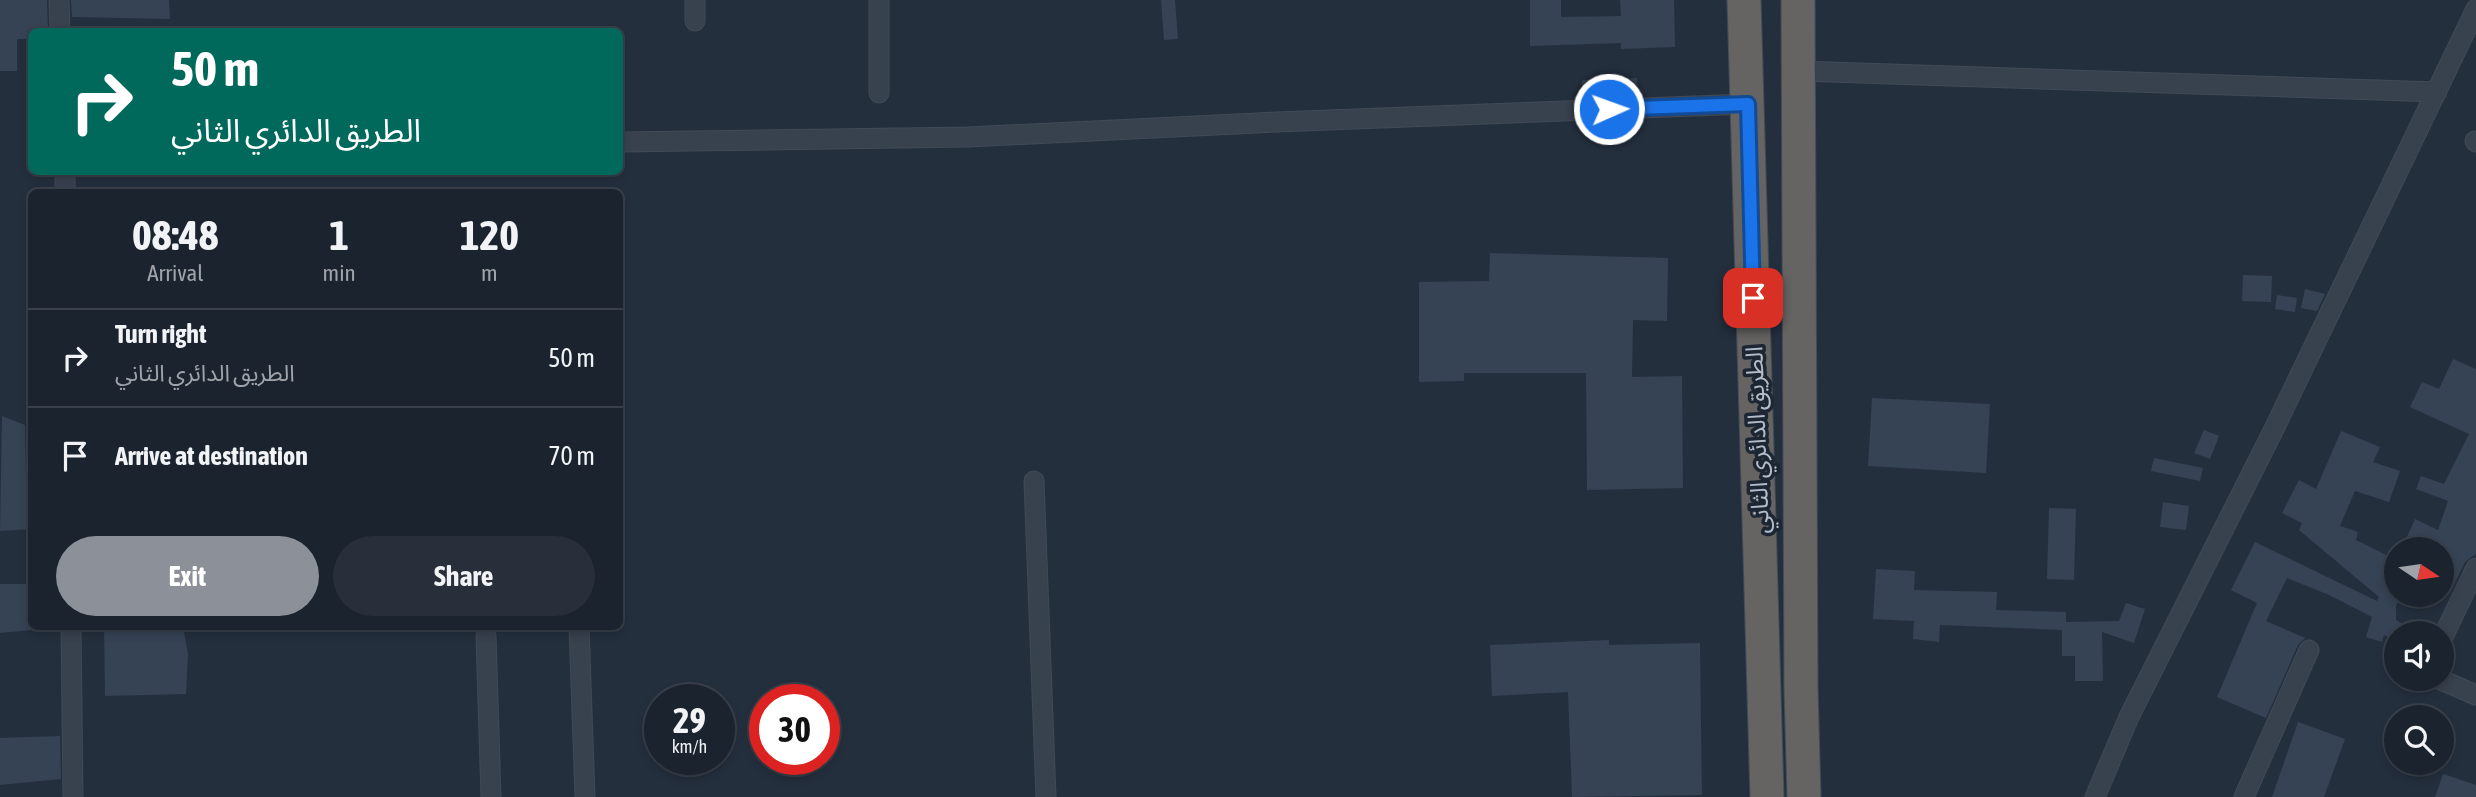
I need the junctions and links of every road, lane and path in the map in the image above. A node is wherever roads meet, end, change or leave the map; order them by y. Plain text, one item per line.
1 (59, 0) edge
2 (695, 0) edge
3 (879, 0) edge
4 (1745, 0) edge
5 (1798, 0) edge
6 (2476, 9) edge
7 (695, 21) dead end
8 (60, 28) edge
9 (1799, 71) junction
10 (2437, 92) junction
11 (879, 93) dead end
12 (1748, 104) junction
13 (623, 142) edge
14 (1034, 481) dead end
15 (2476, 568) edge
16 (2451, 621) edge
17 (71, 630) edge
18 (579, 630) edge
19 (486, 636) dead end
20 (2309, 650) dead end
21 (2454, 685) edge
22 (2476, 695) edge
23 (72, 797) edge
24 (491, 797) edge
25 (585, 797) edge
26 (1046, 797) edge
27 (1767, 797) edge
28 (1804, 797) edge
29 (2095, 797) edge
30 (2244, 797) edge

1 - 8 street
2 - 7 street
3 - 11 street
4 - 12 highway, الطريق الدائري الثاني
5 - 9 highway, الطريق الدائري الثاني
6 - 10 street
9 - 10 street
9 - 28 highway, الطريق الدائري الثاني
10 - 29 street
12 - 13 street
12 - 27 highway, الطريق الدائري الثاني
14 - 26 street
15 - 16 street
17 - 23 street
18 - 25 street
19 - 24 street
20 - 30 street
21 - 22 street

